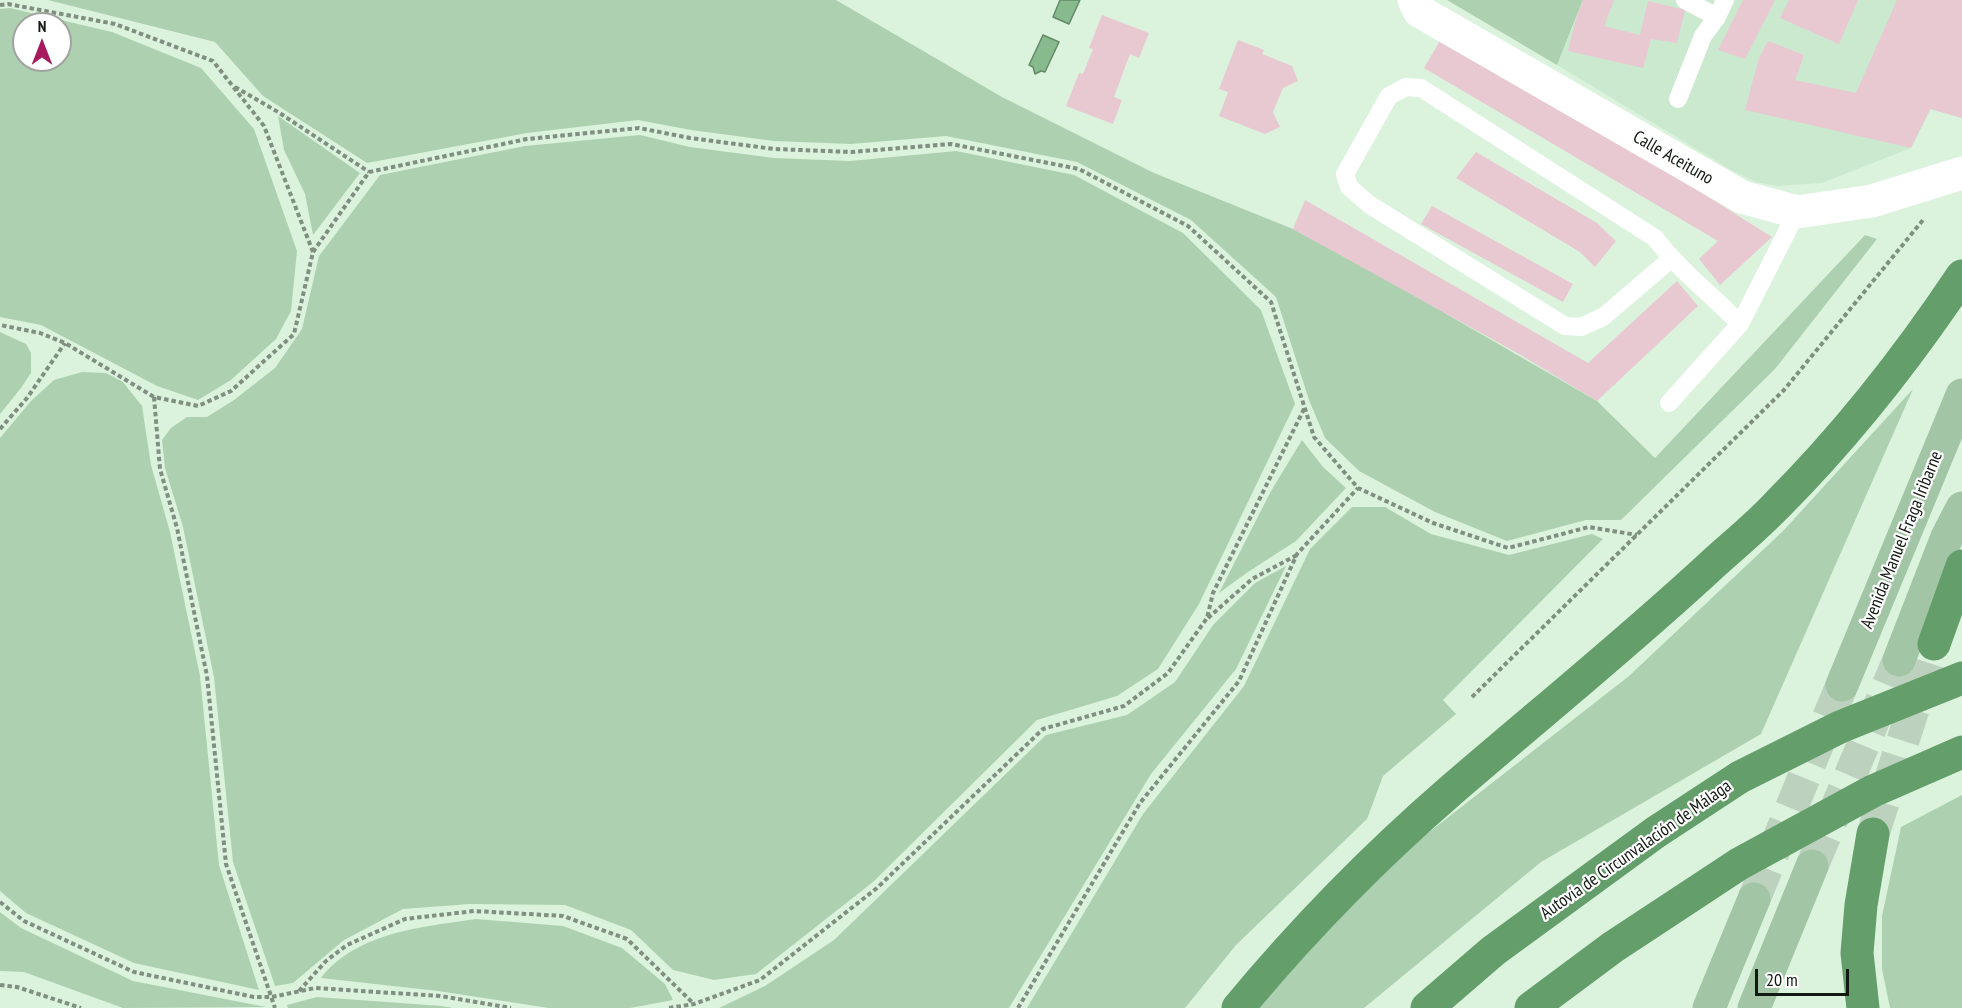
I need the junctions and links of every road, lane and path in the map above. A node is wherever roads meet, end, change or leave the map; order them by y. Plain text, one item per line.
1 (1414, 0) edge
2 (1684, 0) edge
3 (1725, 0) edge
4 (0, 4) edge
5 (1717, 17) junction
6 (233, 86) junction
7 (1678, 99) dead end
8 (369, 172) junction
9 (1962, 173) edge
10 (1797, 212) junction
11 (1924, 218) dead end
12 (313, 252) junction
13 (1671, 259) junction
14 (1962, 276) edge
15 (1740, 324) junction
16 (0, 325) edge
17 (65, 343) junction
18 (1962, 395) edge
19 (154, 398) junction
20 (1669, 403) dead end
21 (1304, 409) junction
22 (0, 429) edge
23 (1358, 488) junction
24 (1962, 508) edge
25 (1637, 535) junction
26 (1297, 554) junction
27 (1962, 566) edge
28 (1207, 618) junction
29 (1934, 644) tunnel mouth
30 (1899, 660) tunnel mouth
31 (1962, 678) edge
32 (1842, 685) tunnel mouth
33 (1472, 697) dead end
34 (1962, 752) edge
35 (1874, 834) tunnel mouth
36 (1812, 866) tunnel mouth
37 (1754, 899) tunnel mouth
38 (0, 902) edge
39 (0, 985) edge
40 (298, 992) junction
41 (272, 997) junction
42 (694, 1004) junction
43 (81, 1008) edge
44 (275, 1008) edge
45 (511, 1008) edge
46 (669, 1008) edge
47 (1018, 1008) edge
48 (1238, 1008) edge
49 (1427, 1008) edge
50 (1531, 1008) edge
51 (1709, 1008) edge
52 (1754, 1008) edge
53 (1863, 1008) edge

1 - 10 street, Calle Aceituno
2 - 5 lane
3 - 5 lane
4 - 6 path
5 - 7 lane
6 - 8 path
6 - 12 path
8 - 12 path
8 - 21 path
9 - 10 street, Calle Aceituno
10 - 15 lane
11 - 25 path
12 - 19 path
13 - 13 lane
13 - 15 lane
14 - 48 highway
15 - 20 lane
16 - 17 path
17 - 19 path
17 - 22 path
18 - 32 main road, Avenida Manuel Fraga Iribarne
19 - 41 path
21 - 23 path
21 - 28 path
23 - 25 path
23 - 26 path
24 - 30 main road
25 - 33 path
26 - 28 path
26 - 47 path
27 - 29 highway
28 - 42 path
31 - 49 highway, Autovía de Circunvalación de Málaga
34 - 50 highway
35 - 53 highway
36 - 52 main road
37 - 51 main road
38 - 41 path
39 - 43 path
40 - 41 path
40 - 42 path
40 - 45 path
41 - 44 path
42 - 46 path

